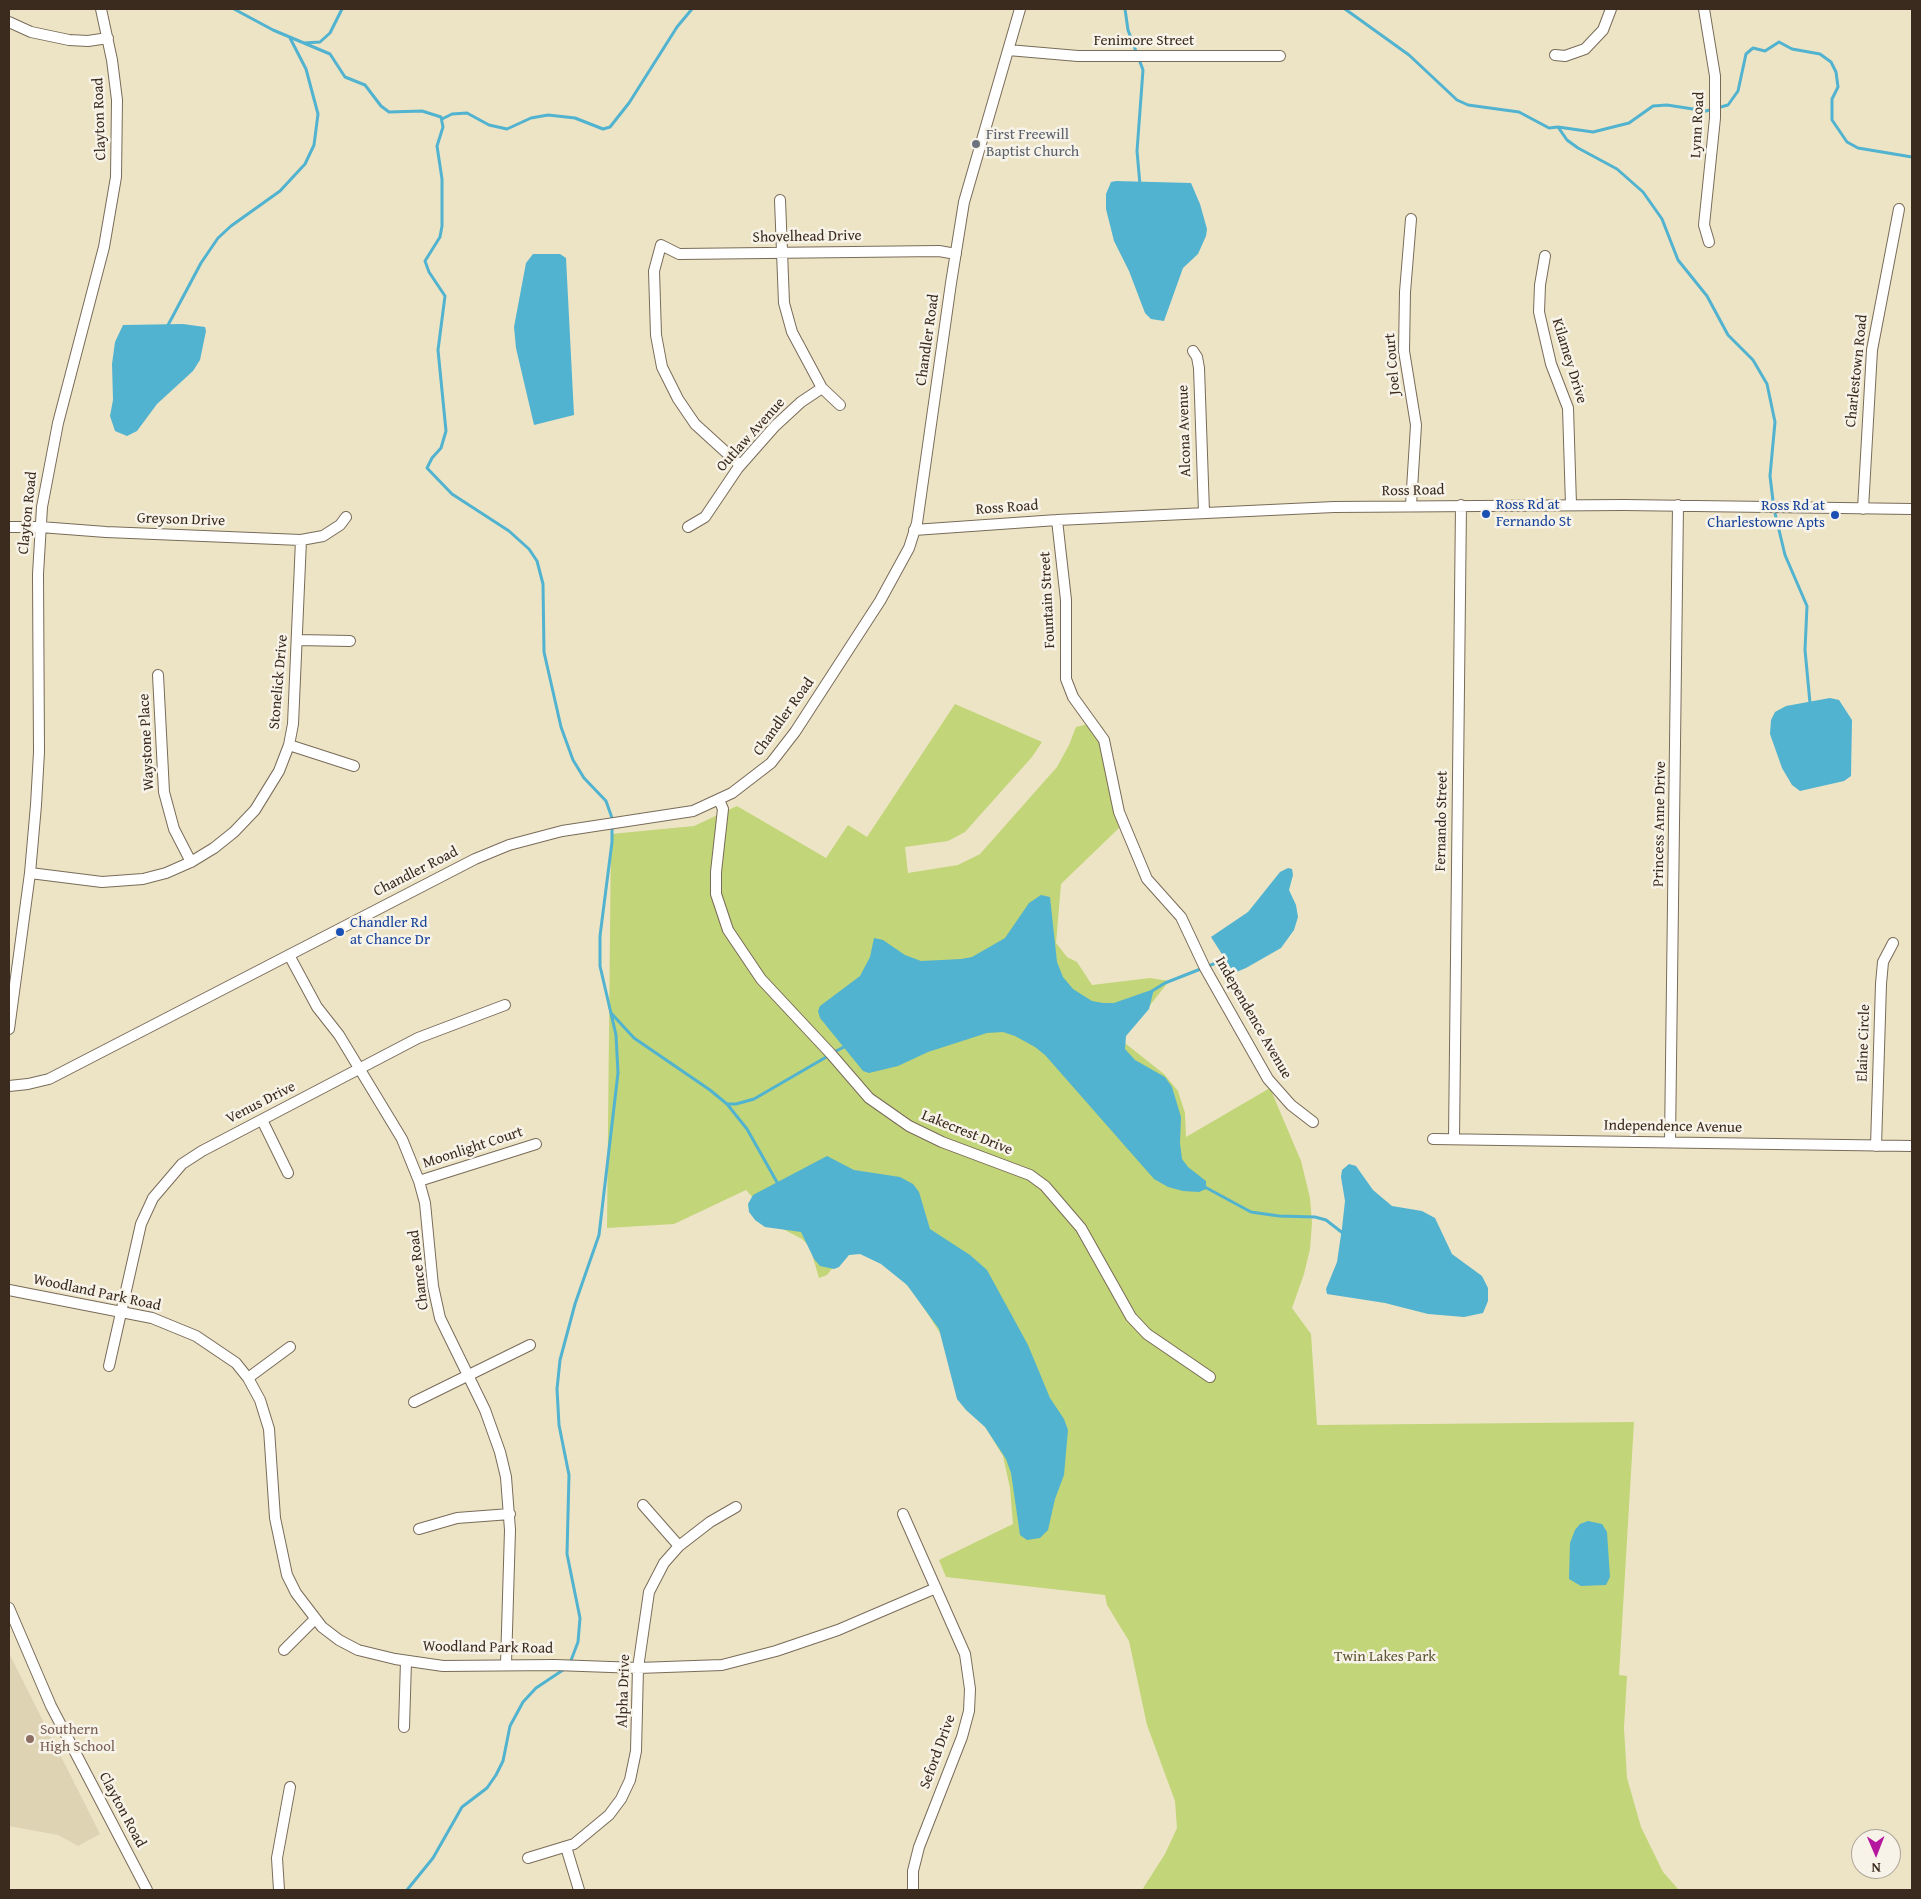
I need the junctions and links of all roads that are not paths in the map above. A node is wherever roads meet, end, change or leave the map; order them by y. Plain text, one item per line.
1 (101, 9) edge
2 (1020, 9) edge
3 (1611, 9) edge
4 (1704, 9) edge
5 (9, 22) edge
6 (108, 38) junction
7 (1008, 50) junction
8 (1554, 55) dead end
9 (1280, 56) dead end
10 (780, 200) dead end
11 (1899, 209) dead end
12 (1411, 219) dead end
13 (1709, 242) dead end
14 (781, 252) junction
15 (956, 254) junction
16 (1545, 256) dead end
17 (1193, 351) dead end
18 (822, 388) junction
19 (840, 405) dead end
20 (740, 465) junction
21 (1461, 505) junction
22 (1571, 505) junction
23 (1678, 505) junction
24 (1411, 506) junction
25 (1863, 508) junction
26 (1912, 509) edge
27 (1204, 512) junction
28 (346, 517) dead end
29 (1057, 520) junction
30 (40, 526) junction
31 (9, 527) edge
32 (688, 527) dead end
33 (914, 530) junction
34 (301, 540) junction
35 (298, 640) junction
36 (350, 641) dead end
37 (158, 675) dead end
38 (1066, 679) joint
39 (289, 745) junction
40 (354, 766) dead end
41 (719, 800) junction
42 (191, 862) junction
43 (30, 874) junction
44 (1893, 943) dead end
45 (289, 955) junction
46 (505, 1005) dead end
47 (9, 1029) edge
48 (359, 1069) junction
49 (9, 1086) edge
50 (262, 1120) junction
51 (1313, 1122) dead end
52 (1454, 1138) junction
53 (1433, 1139) dead end
54 (1670, 1142) junction
55 (536, 1144) dead end
56 (1876, 1146) junction
57 (1912, 1146) edge
58 (288, 1173) dead end
59 (419, 1181) junction
60 (9, 1290) edge
61 (121, 1313) junction
62 (530, 1345) dead end
63 (290, 1347) dead end
64 (109, 1366) dead end
65 (468, 1376) junction
66 (248, 1378) junction
67 (1210, 1378) dead end
68 (414, 1402) dead end
69 (642, 1505) dead end
70 (736, 1507) dead end
71 (510, 1514) junction
72 (903, 1514) dead end
73 (419, 1529) dead end
74 (679, 1546) junction
75 (936, 1588) junction
76 (9, 1608) edge
77 (315, 1619) junction
78 (284, 1650) dead end
79 (406, 1661) junction
80 (506, 1664) junction
81 (638, 1668) junction
82 (404, 1727) dead end
83 (290, 1787) dead end
84 (566, 1847) junction
85 (528, 1858) dead end
86 (147, 1890) edge
87 (279, 1890) edge
88 (579, 1890) edge
89 (914, 1890) edge

1 - 6 street, Clayton Road
2 - 7 street, Chandler Road
3 - 8 street
4 - 13 street, Lynn Road
5 - 6 street
6 - 30 street, Clayton Road
7 - 9 street, Fenimore Street
7 - 15 street, Chandler Road
10 - 14 street
11 - 25 street, Charlestown Road
12 - 24 street, Joel Court
14 - 15 street, Shovelhead Drive
14 - 18 street
14 - 20 street, Shovelhead Drive
15 - 33 street, Chandler Road
16 - 22 street, Kilamey Drive
17 - 27 street, Alcona Avenue
18 - 19 street
18 - 20 street, Outlaw Avenue
20 - 32 street, Outlaw Avenue
21 - 22 street, Ross Road
21 - 24 street, Ross Road
21 - 52 street, Fernando Street
22 - 23 street, Ross Road
23 - 25 street, Ross Road
23 - 54 street, Princess Anne Drive
24 - 27 street, Ross Road
25 - 26 street, Ross Road
27 - 29 street, Ross Road
28 - 34 street, Greyson Drive
29 - 33 street, Ross Road
29 - 38 street, Fountain Street
30 - 31 street, Greyson Drive
30 - 34 street, Greyson Drive
30 - 43 street, Clayton Road
33 - 41 street, Chandler Road
34 - 35 street, Stonelick Drive
35 - 36 street
35 - 39 street, Stonelick Drive
37 - 42 street, Waystone Place
38 - 51 street, Independence Avenue
39 - 40 street
39 - 42 street, Stonelick Drive
41 - 45 street, Chandler Road
41 - 67 street, Lakecrest Drive
42 - 43 street, Stonelick Drive
43 - 47 street, Clayton Road
44 - 56 street, Elaine Circle
45 - 48 street, Chance Road
45 - 49 street, Chandler Road
46 - 48 street, Venus Drive
48 - 50 street, Venus Drive
48 - 59 street, Chance Road
50 - 58 street
50 - 61 street, Venus Drive
52 - 53 street, Independence Avenue
52 - 54 street, Independence Avenue
54 - 56 street, Independence Avenue
55 - 59 street, Moonlight Court
56 - 57 street, Independence Avenue
59 - 65 street, Chance Road
60 - 61 street, Woodland Park Road
61 - 64 street, Venus Drive
61 - 66 street, Woodland Park Road
62 - 65 street
63 - 66 street
65 - 68 street
65 - 71 street, Chance Road
66 - 77 street, Woodland Park Road
69 - 74 street
70 - 74 street, Alpha Drive
71 - 73 street
71 - 80 street, Chance Road
72 - 75 street, Seford Drive
74 - 81 street, Alpha Drive
75 - 81 street, Woodland Park Road
75 - 89 street, Seford Drive
76 - 86 street, Clayton Road
77 - 78 street
77 - 79 street, Woodland Park Road
79 - 80 street, Woodland Park Road
79 - 82 street
80 - 81 street, Woodland Park Road
81 - 84 street, Alpha Drive
83 - 87 street
84 - 85 street, Alpha Drive
84 - 88 street

